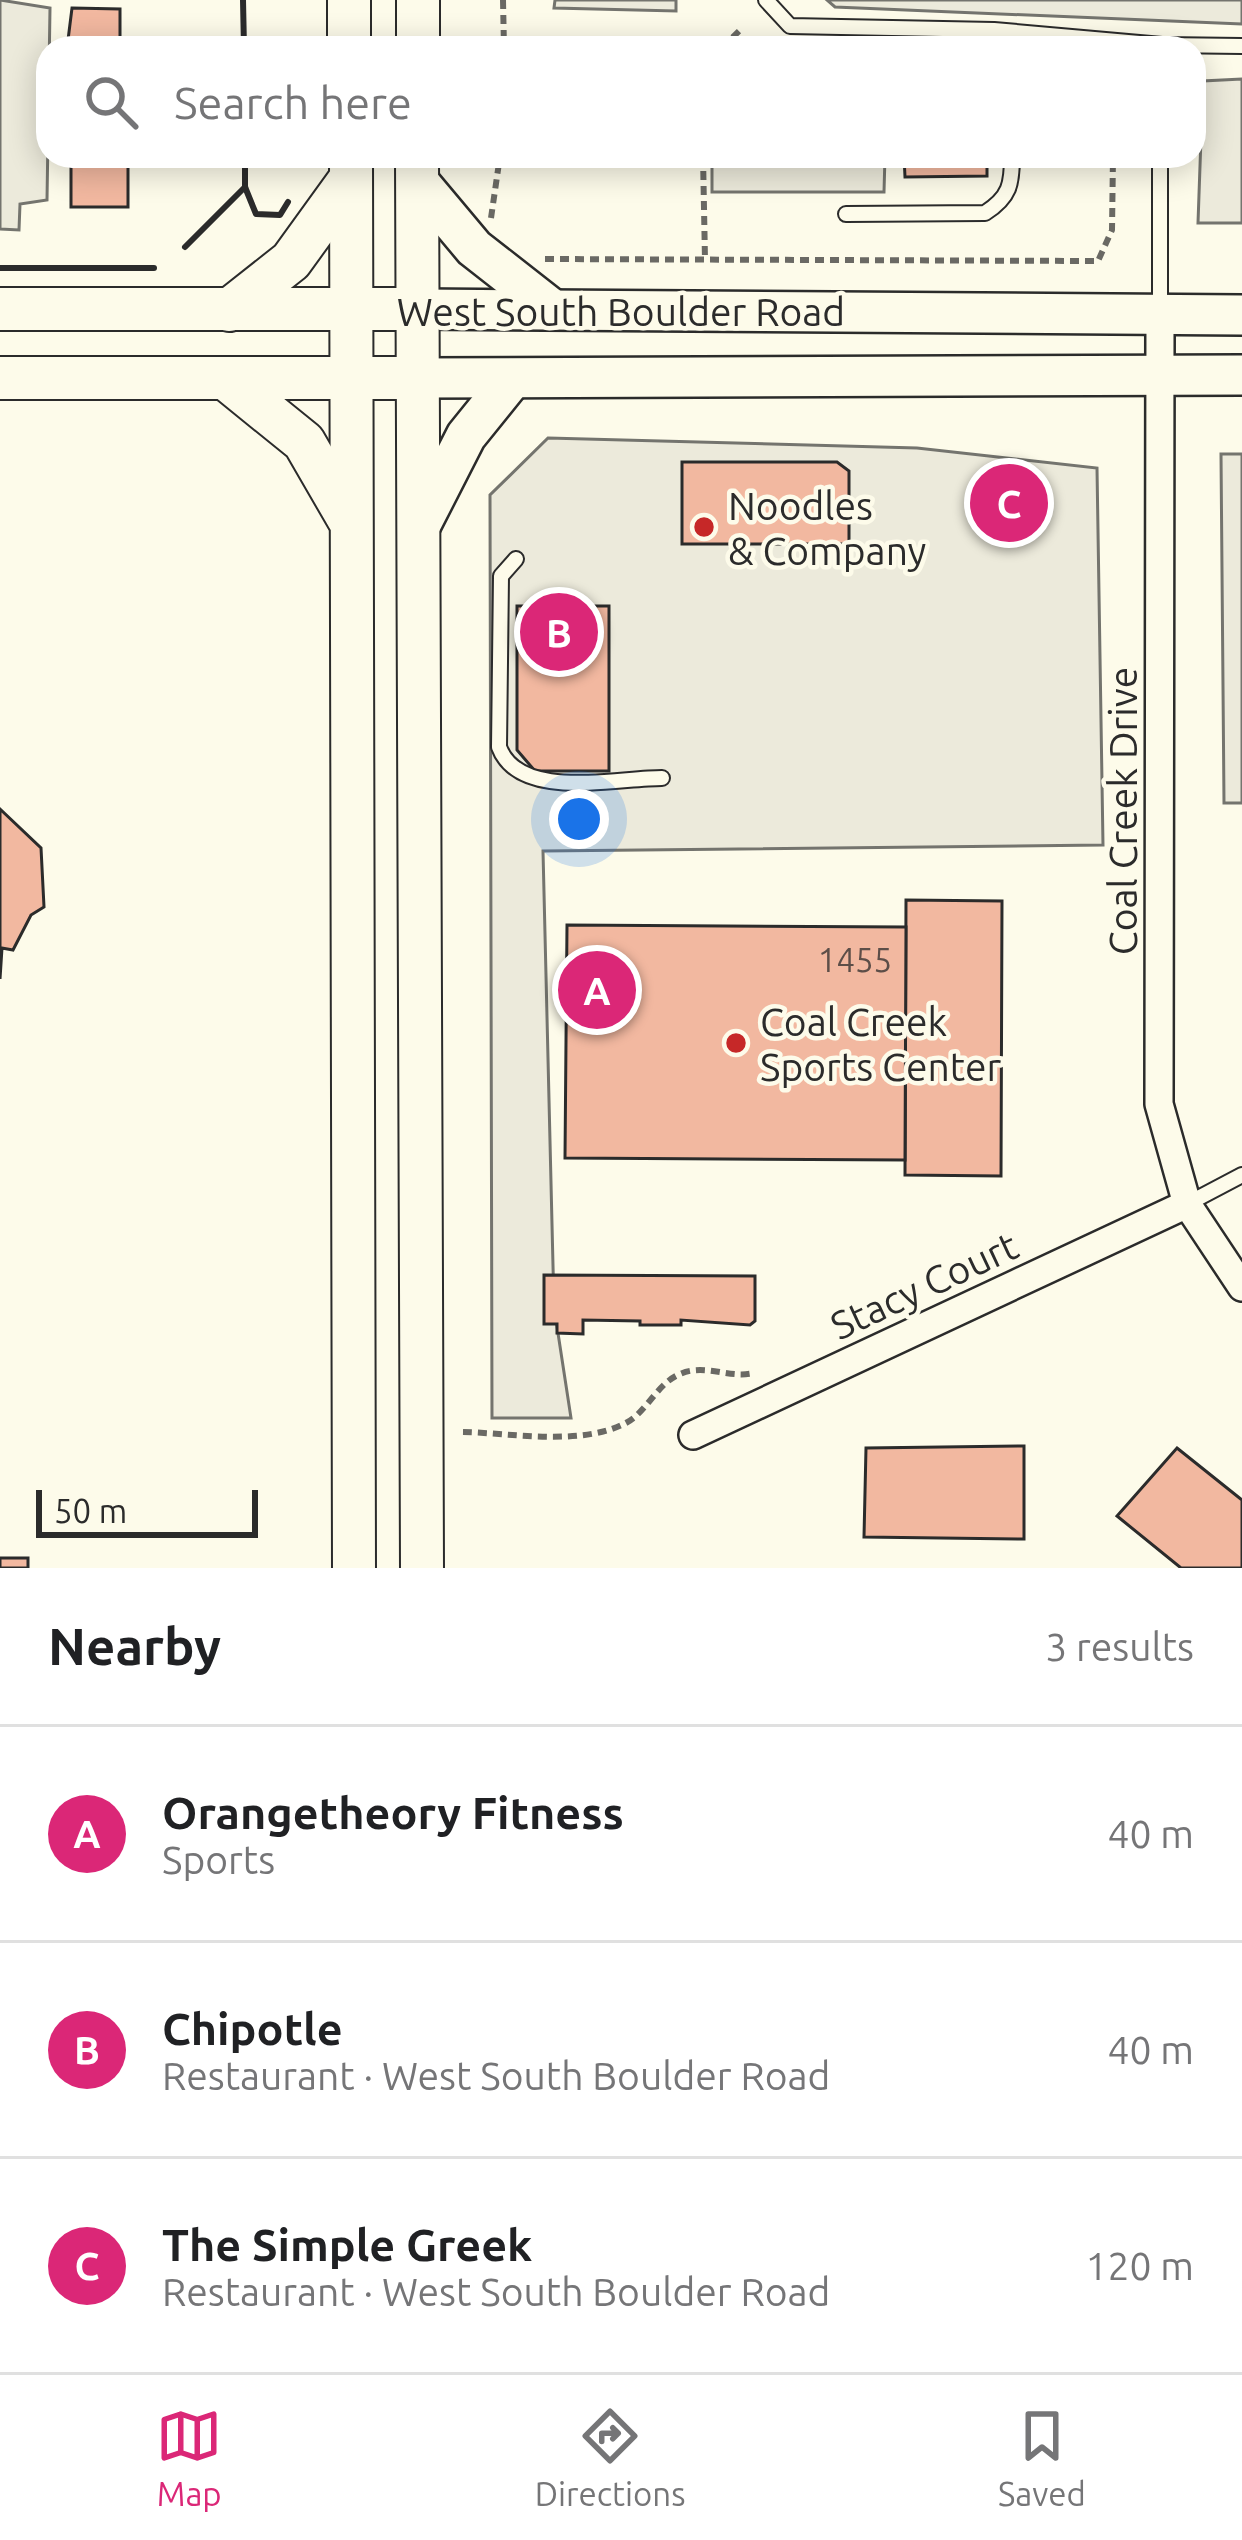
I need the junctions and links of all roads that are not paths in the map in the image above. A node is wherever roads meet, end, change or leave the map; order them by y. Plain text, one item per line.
1 (349, 0) edge
2 (418, 0) edge
3 (766, 0) edge
4 (349, 36) edge
5 (418, 36) edge
6 (949, 36) edge
7 (1206, 46) edge
8 (1242, 46) edge
9 (350, 168) edge
10 (351, 168) edge
11 (417, 168) edge
12 (1012, 168) edge
13 (1160, 168) edge
14 (846, 214) dead end
15 (418, 309) junction
16 (552, 309) junction
17 (0, 310) edge
18 (229, 310) junction
19 (349, 310) junction
20 (1160, 315) junction
21 (1242, 316) edge
22 (1161, 374) junction
23 (1242, 375) edge
24 (0, 378) edge
25 (226, 378) junction
26 (349, 379) junction
27 (419, 379) junction
28 (512, 380) junction
29 (348, 518) junction
30 (419, 528) junction
31 (515, 559) dead end
32 (662, 778) dead end
33 (1242, 1175) edge
34 (1187, 1204) junction
35 (1242, 1287) edge
36 (693, 1435) dead end
37 (354, 1568) edge
38 (422, 1568) edge

1 - 4 main road
2 - 5 main road
3 - 6 lane
7 - 8 lane
9 - 18 main road
10 - 19 main road
11 - 15 main road
11 - 16 main road
12 - 14 lane
13 - 20 lane
15 - 16 main road, West South Boulder Road
15 - 19 main road, West South Boulder Road
15 - 27 main road
16 - 20 main road, West South Boulder Road
17 - 18 main road, West South Boulder Road
18 - 19 main road, West South Boulder Road
19 - 26 main road
20 - 21 main road, West South Boulder Road
20 - 22 street, Coal Creek Drive
22 - 23 main road, West South Boulder Road
22 - 28 main road, West South Boulder Road
22 - 34 street, Coal Creek Drive
24 - 25 main road, West South Boulder Road
25 - 26 main road, West South Boulder Road
25 - 29 main road
26 - 27 main road, West South Boulder Road
26 - 29 main road
27 - 28 main road, West South Boulder Road
27 - 30 main road
28 - 30 main road
29 - 37 main road
30 - 38 main road
31 - 32 lane
33 - 34 lane
34 - 35 street, Coal Creek Drive
34 - 36 street, Stacy Court

